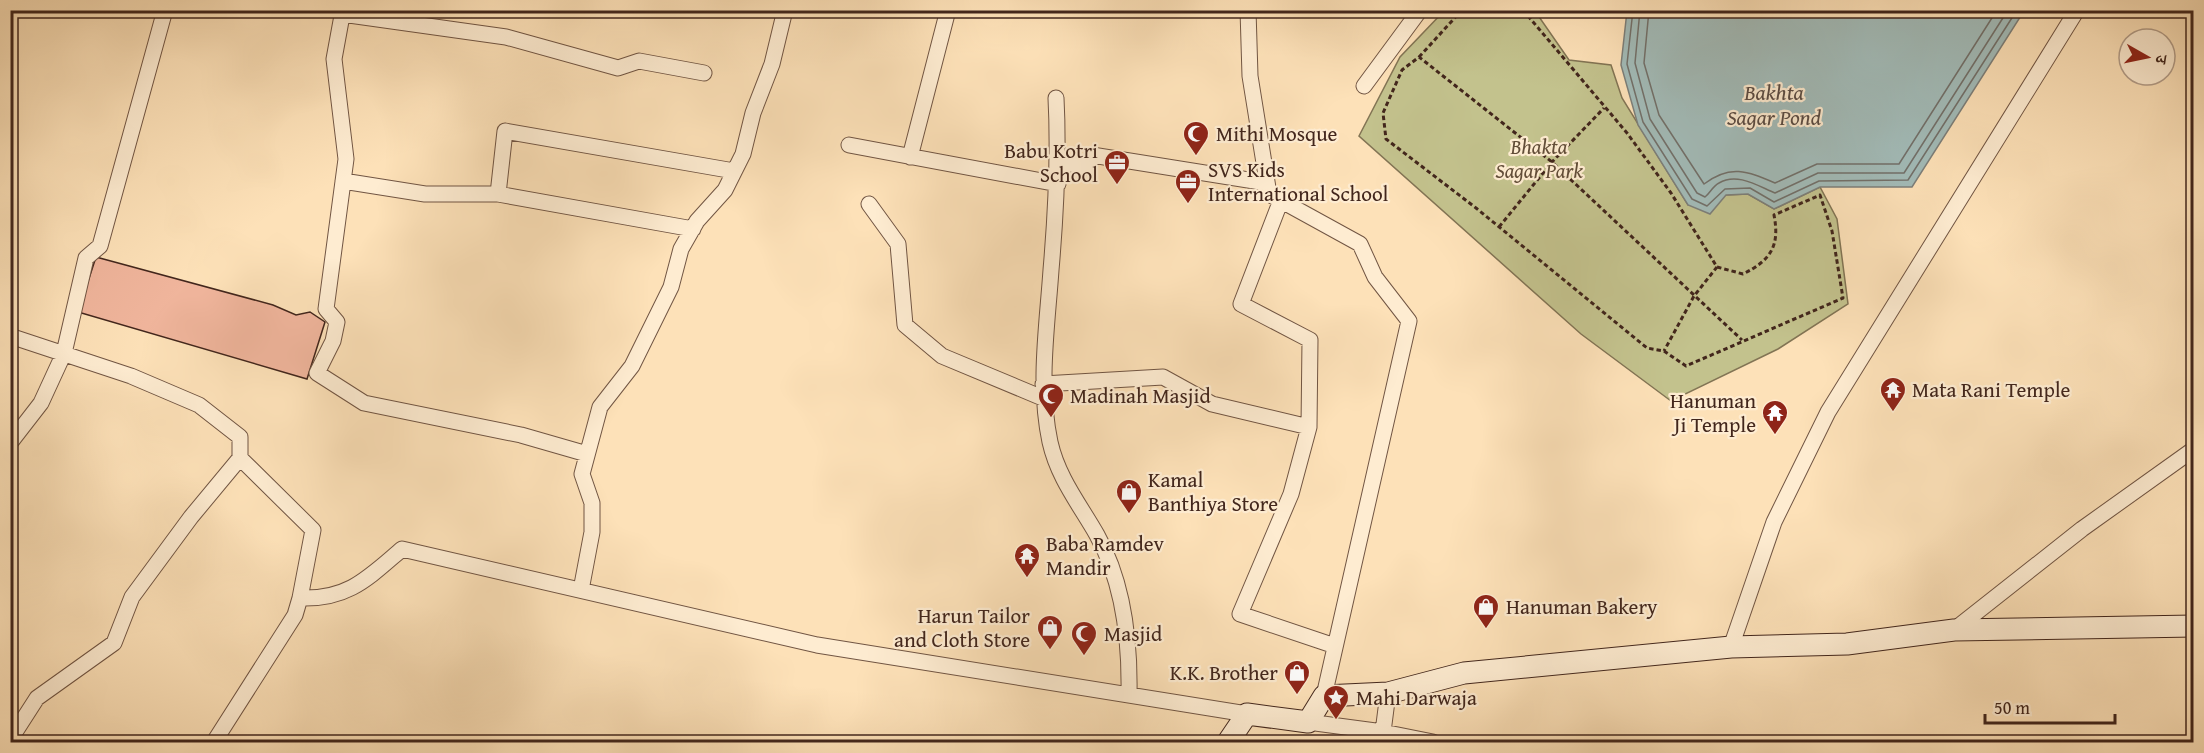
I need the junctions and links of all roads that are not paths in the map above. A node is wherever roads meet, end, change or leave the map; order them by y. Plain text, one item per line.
1 (165, 10) edge
2 (785, 10) edge
3 (948, 10) edge
4 (1248, 10) edge
5 (1420, 10) edge
6 (2077, 10) edge
7 (342, 12) edge
8 (704, 73) dead end
9 (1364, 86) dead end
10 (1056, 98) dead end
11 (849, 145) dead end
12 (910, 157) junction
13 (1059, 162) junction
14 (734, 171) junction
15 (343, 181) junction
16 (1267, 183) junction
17 (1058, 184) junction
18 (498, 194) junction
19 (1281, 200) junction
20 (869, 204) dead end
21 (693, 229) junction
22 (10, 336) edge
23 (64, 353) junction
24 (1044, 392) junction
25 (1309, 427) junction
26 (10, 443) edge
27 (2193, 449) edge
28 (587, 454) junction
29 (240, 458) junction
30 (581, 590) junction
31 (300, 598) junction
32 (2193, 626) edge
33 (1954, 630) junction
34 (1335, 646) junction
35 (1731, 647) junction
36 (1388, 693) junction
37 (1129, 694) junction
38 (1324, 696) junction
39 (1247, 714) junction
40 (1308, 723) junction
41 (1383, 732) junction
42 (10, 740) edge
43 (214, 742) edge
44 (1228, 742) edge
45 (1433, 742) edge

1 - 23 street
2 - 14 street
3 - 12 street
4 - 16 street
5 - 9 street
6 - 35 street
7 - 8 street
7 - 15 street
10 - 13 street
11 - 12 street
12 - 17 street
13 - 16 street
13 - 17 street
14 - 18 street
14 - 21 street
15 - 18 street
15 - 28 street
16 - 19 street
17 - 24 street
18 - 21 street
19 - 25 street
19 - 34 street
20 - 24 street
21 - 28 street
22 - 23 street
23 - 26 street
23 - 29 street
24 - 25 street
24 - 37 street
25 - 34 street
27 - 33 street
28 - 30 street
29 - 31 street
29 - 42 street
30 - 31 street
30 - 37 street
31 - 43 street
32 - 33 street
33 - 35 street
34 - 38 street
35 - 36 street
36 - 38 street
36 - 41 street
37 - 39 street
38 - 40 street
39 - 40 street
39 - 44 street
40 - 41 street
41 - 45 street

